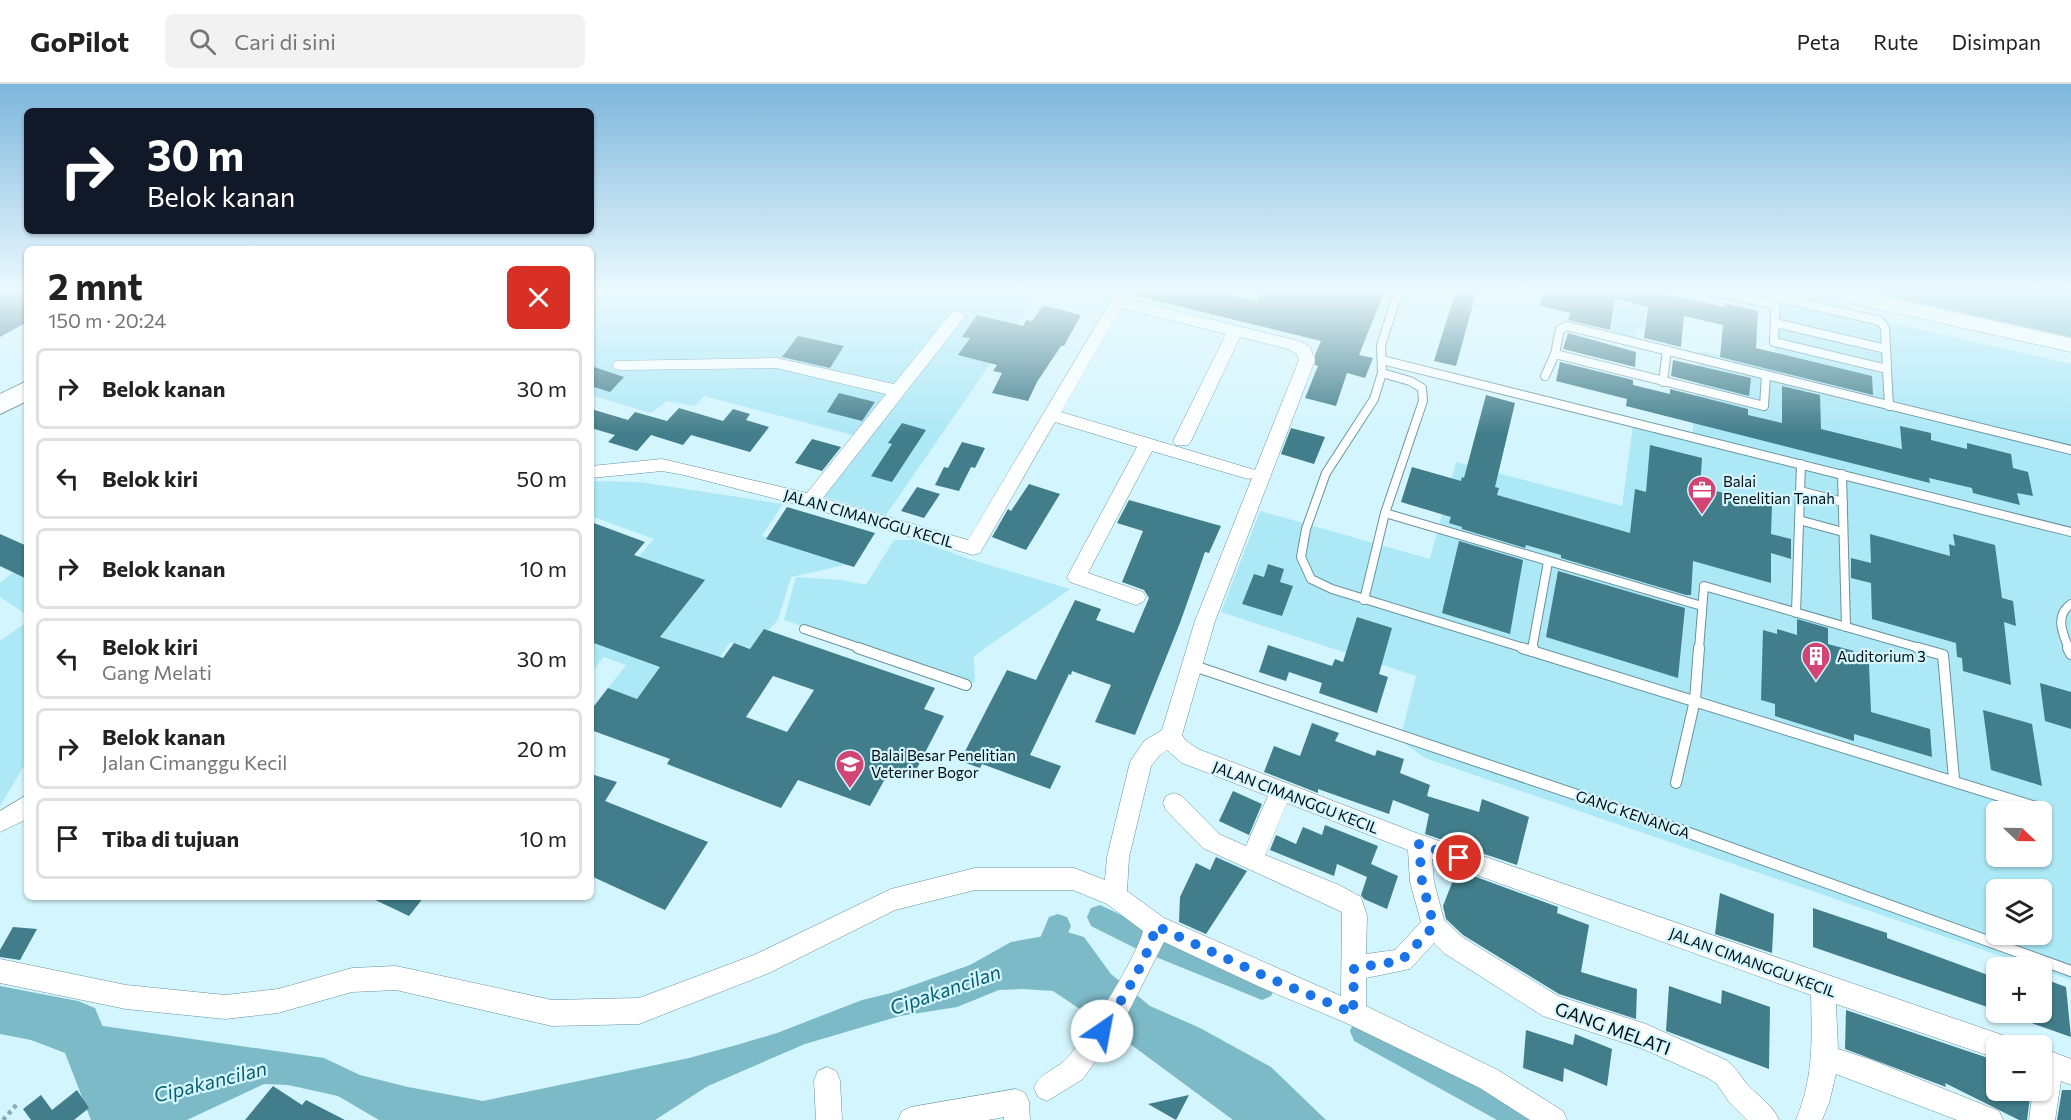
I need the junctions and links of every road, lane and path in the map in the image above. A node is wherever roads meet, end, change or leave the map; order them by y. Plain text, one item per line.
1 (939, 338) edge
2 (1095, 338) edge
3 (1232, 338) edge
4 (1268, 338) edge
5 (1383, 338) edge
6 (1558, 338) edge
7 (1618, 338) edge
8 (1774, 338) edge
9 (1842, 338) edge
10 (1885, 338) edge
11 (2041, 338) edge
12 (2071, 345) edge
13 (1886, 349) junction
14 (1666, 350) junction
15 (1555, 354) junction
16 (1382, 360) junction
17 (621, 365) dead end
18 (1887, 369) junction
19 (1382, 373) junction
20 (1766, 375) junction
21 (1545, 376) dead end
22 (1663, 382) junction
23 (24, 383) edge
24 (898, 391) junction
25 (24, 392) edge
26 (0, 396) edge
27 (0, 405) edge
28 (1889, 406) junction
29 (1051, 415) junction
30 (1182, 441) dead end
31 (1148, 443) junction
32 (2071, 450) edge
33 (1801, 464) junction
34 (594, 472) edge
35 (1248, 473) dead end
36 (1842, 474) junction
37 (1800, 491) junction
38 (811, 501) junction
39 (1843, 502) junction
40 (1385, 513) junction
41 (1799, 520) junction
42 (1843, 532) junction
43 (2071, 532) edge
44 (1548, 562) junction
45 (1136, 597) dead end
46 (1364, 600) junction
47 (2071, 604) edge
48 (1702, 606) junction
49 (1796, 613) junction
50 (1846, 627) junction
51 (804, 629) dead end
52 (1532, 651) junction
53 (2071, 654) edge
54 (1191, 665) junction
55 (966, 685) dead end
56 (1695, 700) junction
57 (1171, 736) junction
58 (1954, 780) junction
59 (1676, 783) dead end
60 (1281, 791) junction
61 (2020, 801) edge
62 (1174, 803) dead end
63 (24, 807) edge
64 (0, 822) edge
65 (1419, 844) junction
66 (1251, 860) junction
67 (1115, 896) junction
68 (1434, 926) junction
69 (1155, 933) junction
70 (1354, 968) junction
71 (0, 971) edge
72 (2071, 971) edge
73 (1823, 987) junction
74 (1353, 1013) junction
75 (1986, 1042) edge
76 (1825, 1058) junction
77 (2054, 1066) edge
78 (827, 1080) dead end
79 (1047, 1088) dead end
80 (19, 1102) dead end
81 (3, 1120) edge
82 (829, 1120) edge
83 (911, 1120) edge
84 (1017, 1120) edge
85 (1554, 1120) edge
86 (1766, 1120) edge
87 (1809, 1120) edge
88 (1989, 1120) edge
89 (2042, 1120) edge

1 - 24 street
2 - 29 street, JALAN CIMANGGU KECIL
3 - 30 street
4 - 54 street, JALAN CIMANGGU KECIL
5 - 16 lane
6 - 15 lane
7 - 14 lane
8 - 18 lane
9 - 13 lane
10 - 13 lane
11 - 12 main road
13 - 18 lane
14 - 20 lane
14 - 22 lane
15 - 21 lane
15 - 22 lane
16 - 19 lane
16 - 33 lane
17 - 24 street
18 - 28 lane
19 - 40 lane
19 - 46 lane
20 - 22 lane
20 - 28 lane
23 - 26 main road
24 - 38 street
25 - 27 main road
28 - 32 lane
29 - 31 street
29 - 38 street, JALAN CIMANGGU KECIL
31 - 35 street
31 - 45 street
33 - 36 lane
33 - 37 lane
34 - 38 street, JALAN CIMANGGU KECIL
36 - 39 lane
36 - 43 lane
37 - 39 lane
37 - 41 lane
39 - 42 lane
40 - 44 lane
40 - 46 lane
41 - 42 lane
41 - 49 lane
42 - 50 lane
44 - 48 lane
44 - 52 lane
46 - 52 lane
47 - 53 lane
48 - 49 lane
48 - 56 lane
49 - 50 lane
50 - 58 lane
51 - 55 lane
52 - 56 lane
54 - 57 street, JALAN CIMANGGU KECIL
54 - 72 lane, GANG KENANGA
56 - 58 lane
56 - 59 lane
57 - 60 street, JALAN CIMANGGU KECIL
57 - 67 street
58 - 61 lane
60 - 65 street, JALAN CIMANGGU KECIL
60 - 66 street
62 - 66 street
63 - 64 street
65 - 68 street
65 - 73 street, JALAN CIMANGGU KECIL
66 - 70 street
67 - 69 street
67 - 71 street
68 - 70 street
68 - 86 street, GANG MELATI
69 - 74 street
69 - 79 street
70 - 74 street
73 - 75 street, JALAN CIMANGGU KECIL
73 - 76 street
74 - 85 street
76 - 87 street
76 - 88 street
77 - 89 street
78 - 82 street
80 - 81 path
83 - 84 street

